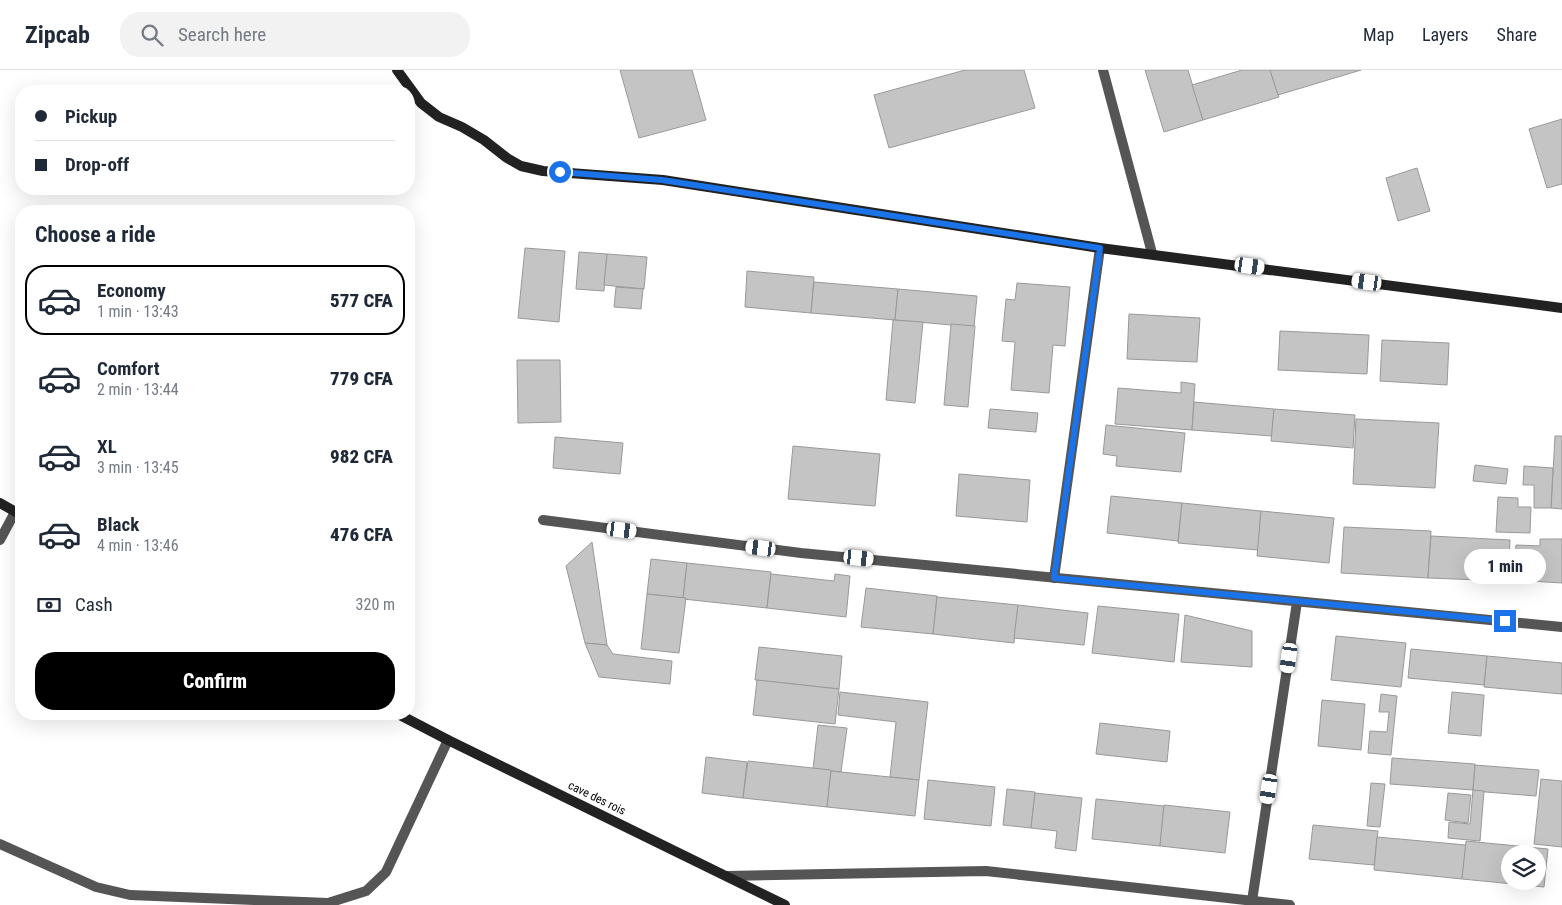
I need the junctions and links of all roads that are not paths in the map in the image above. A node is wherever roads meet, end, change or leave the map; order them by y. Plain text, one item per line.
1 (397, 70) edge
2 (1103, 70) edge
3 (408, 85) edge
4 (415, 95) edge
5 (1100, 248) junction
6 (1152, 253) junction
7 (1562, 308) edge
8 (0, 503) edge
9 (15, 512) edge
10 (15, 518) edge
11 (543, 520) dead end
12 (0, 540) edge
13 (1054, 578) junction
14 (1297, 602) junction
15 (1562, 626) edge
16 (410, 720) edge
17 (448, 740) junction
18 (0, 844) edge
19 (727, 876) junction
20 (1252, 901) junction
21 (785, 905) edge
22 (1290, 905) edge

1 - 3 street
2 - 6 street
4 - 5 street
5 - 6 street
5 - 13 street
6 - 7 street
8 - 9 street
10 - 12 street
11 - 13 street
13 - 14 street
14 - 15 street
14 - 20 street
16 - 17 street, cave des rois
17 - 18 street
17 - 19 street, cave des rois
19 - 20 street
19 - 21 street, cave des rois
20 - 22 street

